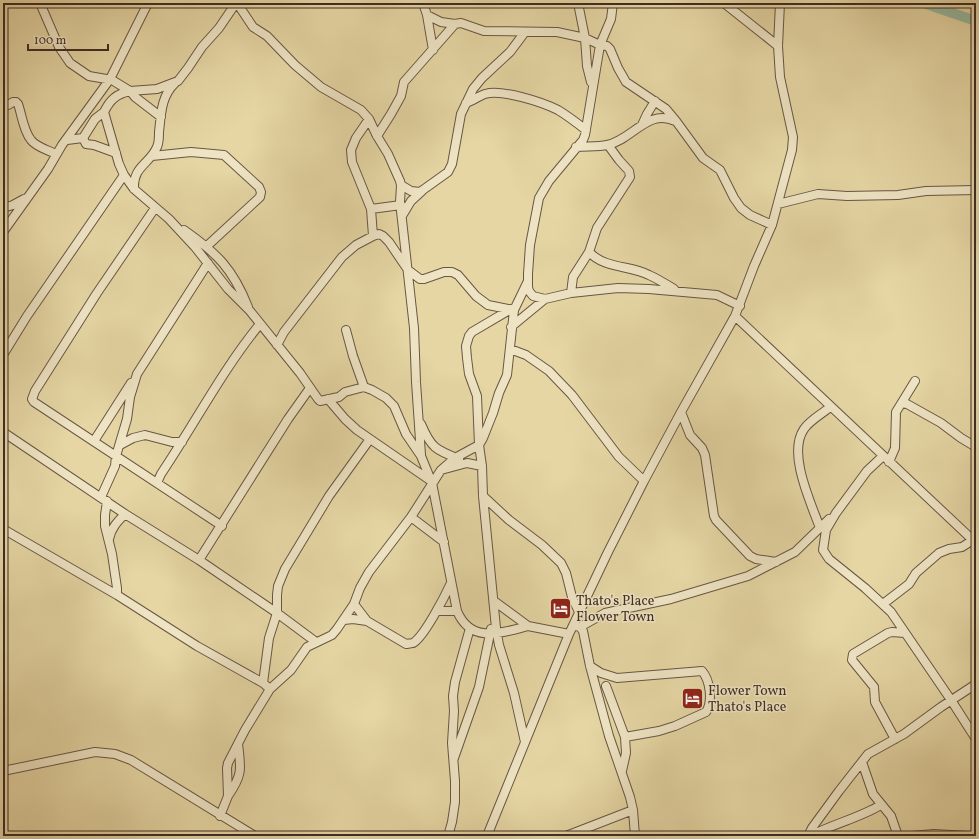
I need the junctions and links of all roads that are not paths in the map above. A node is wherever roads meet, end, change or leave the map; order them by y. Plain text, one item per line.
1 (40, 3) edge
2 (148, 3) edge
3 (236, 3) edge
4 (423, 3) edge
5 (578, 3) edge
6 (613, 3) edge
7 (724, 3) edge
8 (780, 3) edge
9 (427, 15) junction
10 (455, 24) junction
11 (525, 32) junction
12 (585, 38) junction
13 (600, 45) junction
14 (778, 46) junction
15 (433, 50) junction
16 (110, 79) junction
17 (178, 81) junction
18 (592, 86) junction
19 (130, 91) junction
20 (655, 101) junction
21 (466, 104) junction
22 (3, 105) edge
23 (104, 112) junction
24 (160, 117) junction
25 (369, 119) junction
26 (676, 121) junction
27 (642, 126) junction
28 (586, 130) junction
29 (377, 136) junction
30 (83, 138) junction
31 (67, 140) junction
32 (608, 145) junction
33 (576, 147) junction
34 (116, 153) junction
35 (56, 154) junction
36 (152, 156) junction
37 (124, 175) junction
38 (401, 185) junction
39 (134, 188) junction
40 (976, 190) edge
41 (423, 191) junction
42 (27, 197) junction
43 (778, 204) junction
44 (401, 205) junction
45 (3, 208) edge
46 (155, 208) junction
47 (371, 209) junction
48 (3, 211) edge
49 (402, 216) junction
50 (12, 219) junction
51 (169, 219) junction
52 (772, 225) junction
53 (3, 232) edge
54 (373, 236) junction
55 (207, 246) junction
56 (589, 252) junction
57 (208, 263) junction
58 (408, 270) junction
59 (528, 281) junction
60 (676, 290) junction
61 (571, 293) junction
62 (545, 298) junction
63 (740, 306) junction
64 (512, 310) junction
65 (250, 311) junction
66 (735, 316) junction
67 (260, 324) junction
68 (511, 327) junction
69 (346, 330) dead end
70 (277, 345) junction
71 (510, 349) junction
72 (3, 355) edge
73 (137, 374) junction
74 (915, 381) dead end
75 (364, 386) junction
76 (310, 388) junction
77 (328, 399) junction
78 (902, 403) junction
79 (830, 407) junction
80 (681, 412) junction
81 (419, 418) junction
82 (3, 432) edge
83 (370, 439) junction
84 (94, 441) junction
85 (182, 442) junction
86 (120, 445) junction
87 (479, 445) junction
88 (976, 447) edge
89 (116, 456) junction
90 (421, 456) junction
91 (454, 458) junction
92 (886, 459) junction
93 (467, 463) junction
94 (482, 466) junction
95 (440, 470) junction
96 (644, 481) junction
97 (431, 482) junction
98 (157, 483) junction
99 (483, 496) junction
100 (104, 499) junction
101 (836, 513) junction
102 (126, 514) junction
103 (411, 517) junction
104 (222, 526) junction
105 (820, 528) junction
106 (3, 529) edge
107 (109, 540) junction
108 (444, 542) junction
109 (974, 542) edge
110 (199, 560) junction
111 (776, 562) junction
112 (451, 583) junction
113 (117, 595) junction
114 (494, 601) junction
115 (354, 604) junction
116 (883, 604) junction
117 (437, 611) junction
118 (457, 611) junction
119 (579, 612) junction
120 (277, 613) junction
121 (344, 620) junction
122 (367, 621) junction
123 (528, 626) junction
124 (577, 626) junction
125 (470, 628) junction
126 (905, 633) junction
127 (494, 634) junction
128 (569, 634) junction
129 (316, 642) junction
130 (590, 666) junction
131 (617, 678) junction
132 (263, 683) junction
133 (976, 684) edge
134 (606, 686) junction
135 (270, 689) junction
136 (598, 695) junction
137 (951, 700) junction
138 (625, 738) junction
139 (895, 739) junction
140 (976, 739) edge
141 (525, 742) junction
142 (238, 743) junction
143 (454, 759) junction
144 (862, 762) junction
145 (3, 771) edge
146 (622, 771) junction
147 (228, 796) junction
148 (881, 805) junction
149 (633, 810) junction
150 (220, 816) junction
151 (255, 836) edge
152 (448, 836) edge
153 (487, 836) edge
154 (566, 836) edge
155 (635, 836) edge
156 (809, 836) edge
157 (898, 836) edge
158 (912, 836) edge
159 (968, 836) edge
160 (971, 836) edge
161 (976, 836) edge

1 - 16 street
2 - 16 street
3 - 17 street
3 - 25 street
4 - 9 street
5 - 12 street
6 - 13 street
7 - 14 street
8 - 14 street
9 - 10 street
9 - 15 street
10 - 11 street
10 - 15 street
11 - 12 street
11 - 21 street
12 - 13 street
12 - 18 street
13 - 18 street
13 - 20 street
14 - 43 street
15 - 29 street
16 - 19 street
16 - 31 street
17 - 19 street
17 - 24 street
18 - 28 street
19 - 23 street
19 - 24 street
20 - 26 street
20 - 27 street
21 - 28 street
21 - 41 street
22 - 35 street
23 - 30 street
23 - 34 street
24 - 36 street
25 - 29 street
25 - 47 street
26 - 27 street
26 - 52 street
27 - 32 street
28 - 33 street
29 - 38 street
30 - 31 street
30 - 34 street
31 - 35 street
32 - 33 street
32 - 56 street
33 - 59 street
34 - 37 street
35 - 42 street
36 - 39 street
36 - 55 street
37 - 39 street
37 - 72 street
38 - 41 street
38 - 44 street
39 - 46 street
40 - 43 street
41 - 49 street
42 - 45 street
42 - 50 street
43 - 52 street
44 - 47 street
44 - 49 street
46 - 51 street
46 - 84 street
47 - 54 street
48 - 50 street
49 - 58 street
50 - 53 street
51 - 55 street
51 - 57 street
52 - 63 street
54 - 58 street
54 - 70 street
55 - 65 street
56 - 60 street
56 - 61 street
57 - 65 street
57 - 73 street
58 - 64 street
58 - 81 street
59 - 62 street
59 - 64 street
60 - 61 street
60 - 63 street
61 - 62 street
62 - 68 street
63 - 66 street
64 - 68 street
64 - 87 street
65 - 67 street
66 - 79 street
66 - 80 street
67 - 70 street
67 - 85 street
68 - 71 street
69 - 75 street
70 - 76 street
71 - 87 street
71 - 96 street
73 - 84 street
73 - 86 street
74 - 78 street
75 - 77 street
75 - 90 street
76 - 77 street
76 - 104 street
77 - 83 street
78 - 88 street
78 - 92 street
79 - 92 street
79 - 105 street
80 - 96 street
80 - 111 street
81 - 90 street
81 - 91 street
82 - 100 street
83 - 97 street
83 - 120 street
84 - 89 street
85 - 86 street
85 - 98 street
86 - 89 street
87 - 91 street
87 - 94 street
89 - 98 street
89 - 100 street
90 - 97 street
91 - 93 street
91 - 95 street
92 - 101 street
92 - 109 street
93 - 94 street
93 - 95 street
94 - 99 street
95 - 97 street
96 - 119 street
97 - 103 street
97 - 108 street
98 - 104 street
99 - 114 street
99 - 119 street
100 - 102 street
100 - 107 street
101 - 105 street
101 - 116 street
102 - 107 street
102 - 110 street
103 - 108 street
103 - 115 street
104 - 110 street
105 - 111 street
106 - 113 street
107 - 113 street
108 - 112 street
109 - 116 street
110 - 120 street
111 - 124 street
112 - 117 street
112 - 118 street
113 - 132 street
114 - 123 street
114 - 127 street
115 - 121 street
115 - 122 street
116 - 126 street
117 - 118 street
117 - 122 street
118 - 125 street
119 - 124 street
120 - 129 street
120 - 132 street
121 - 122 street
121 - 129 street
123 - 127 street
123 - 128 street
124 - 128 street
124 - 130 street
125 - 127 street
125 - 143 street
126 - 137 street
126 - 139 street
127 - 141 street
127 - 143 street
128 - 141 street
129 - 135 street
130 - 131 street
130 - 136 street
131 - 134 street
131 - 138 street
132 - 135 street
133 - 137 street
134 - 136 street
134 - 138 street
135 - 142 street
136 - 146 street
137 - 139 street
137 - 140 street
138 - 146 street
139 - 144 street
141 - 153 street
142 - 147 street
142 - 147 street
143 - 152 street
144 - 148 street
144 - 156 street
145 - 150 street
146 - 149 street
147 - 150 street
148 - 156 street
148 - 157 street
149 - 154 street
149 - 155 street
150 - 151 street
158 - 159 street
160 - 161 street

